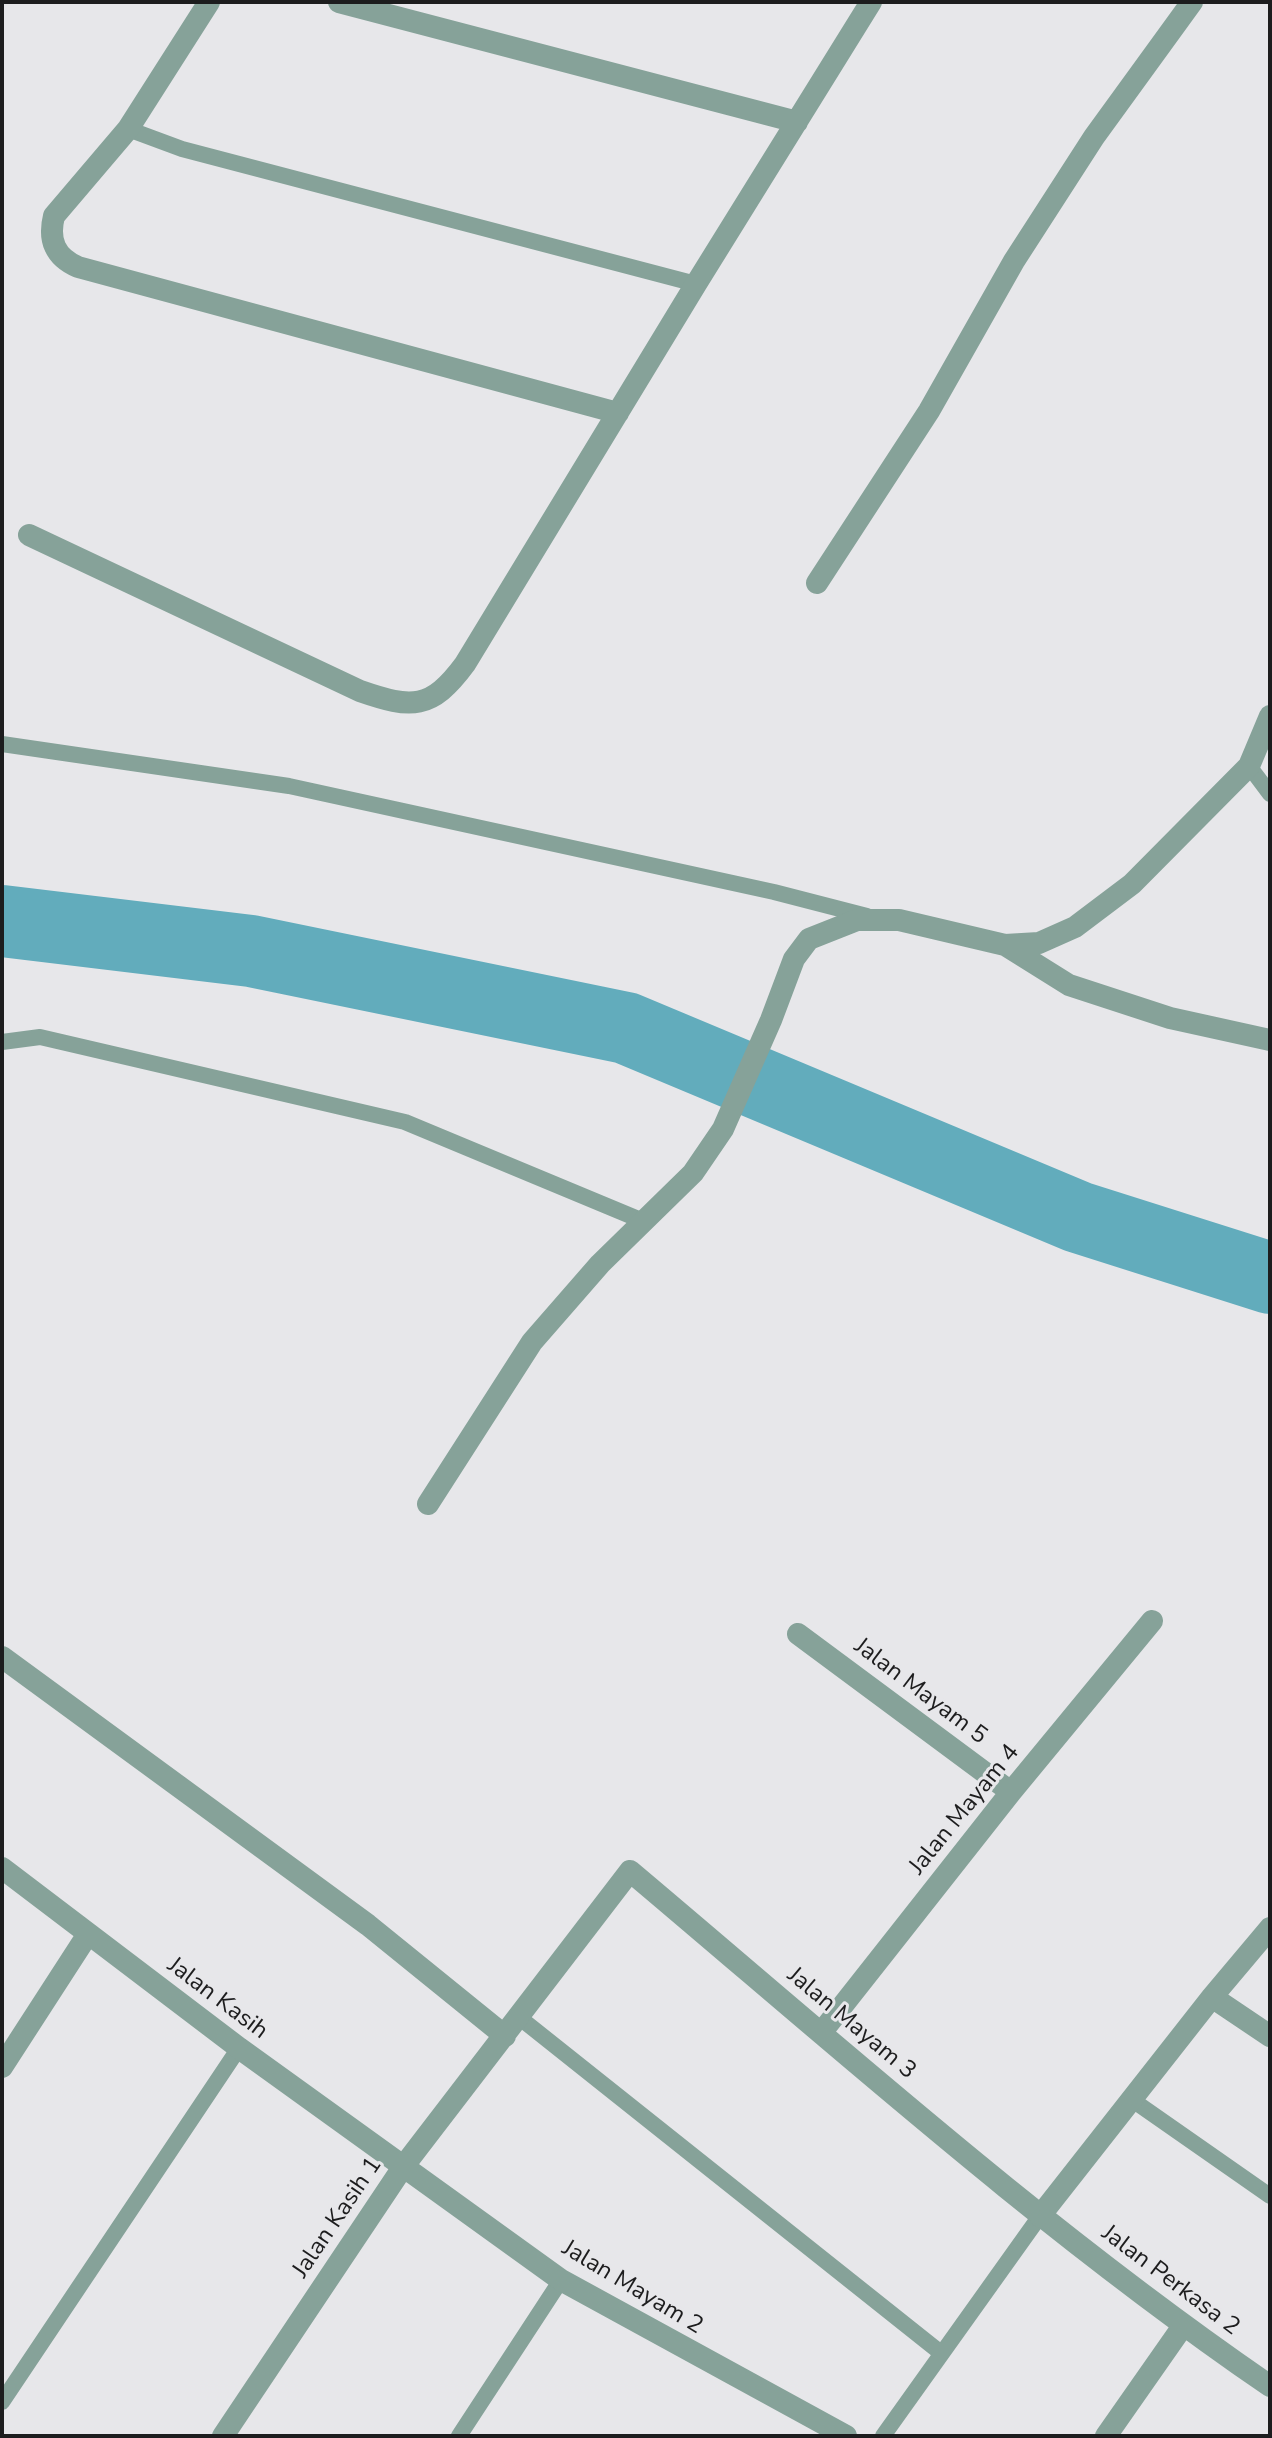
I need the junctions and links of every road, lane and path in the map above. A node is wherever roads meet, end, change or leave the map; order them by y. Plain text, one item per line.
1 (209, 2) edge
2 (339, 2) edge
3 (871, 2) edge
4 (1192, 2) edge
5 (797, 122) junction
6 (128, 129) junction
7 (696, 284) junction
8 (618, 413) junction
9 (29, 535) dead end
10 (817, 583) dead end
11 (1270, 716) edge
12 (2, 744) edge
13 (1249, 766) junction
14 (1270, 794) edge
15 (877, 919) junction
16 (1005, 945) junction
17 (1270, 1040) edge
18 (2, 1042) edge
19 (643, 1221) junction
20 (428, 1504) dead end
21 (1152, 1621) dead end
22 (798, 1634) dead end
23 (2, 1657) edge
24 (1011, 1792) junction
25 (2, 1868) edge
26 (630, 1871) joint
27 (1270, 1928) edge
28 (88, 1934) junction
29 (1212, 1997) junction
30 (520, 2018) junction
31 (821, 2033) junction
32 (505, 2036) junction
33 (1270, 2036) edge
34 (239, 2048) junction
35 (2, 2067) edge
36 (1131, 2099) junction
37 (403, 2167) junction
38 (1270, 2196) edge
39 (1040, 2216) junction
40 (561, 2280) junction
41 (1183, 2326) junction
42 (941, 2353) junction
43 (1270, 2386) edge
44 (2, 2402) edge
45 (223, 2436) edge
46 (459, 2436) edge
47 (846, 2436) edge
48 (883, 2436) edge
49 (1106, 2436) edge

1 - 6 street
2 - 5 street
3 - 5 street
4 - 10 street
5 - 7 street
6 - 7 lane
6 - 8 street
7 - 8 street
8 - 9 street
11 - 13 street
12 - 15 lane
13 - 14 lane
13 - 16 street
15 - 16 street
15 - 19 street
16 - 17 street
18 - 19 lane
19 - 20 street
21 - 24 street, Jalan Mayam 4
22 - 24 street, Jalan Mayam 5
23 - 32 street
24 - 31 street, Jalan Mayam 4
25 - 28 street, Jalan Kasih
26 - 30 street, Jalan Kasih 1
26 - 31 street, Jalan Mayam 3
27 - 29 street
28 - 34 street, Jalan Kasih
28 - 35 street
29 - 33 street
29 - 36 street
30 - 32 street, Jalan Kasih 1
30 - 42 lane
31 - 39 street, Jalan Mayam 3
32 - 37 street, Jalan Kasih 1
34 - 37 street, Jalan Kasih
34 - 44 lane
36 - 38 lane
36 - 39 street
37 - 40 street, Jalan Mayam 2
37 - 45 street, Jalan Kasih 1
39 - 41 street, Jalan Perkasa 2
39 - 42 lane
40 - 46 lane
40 - 47 street, Jalan Mayam 2
41 - 43 street, Jalan Perkasa 2
41 - 49 street
42 - 48 lane

